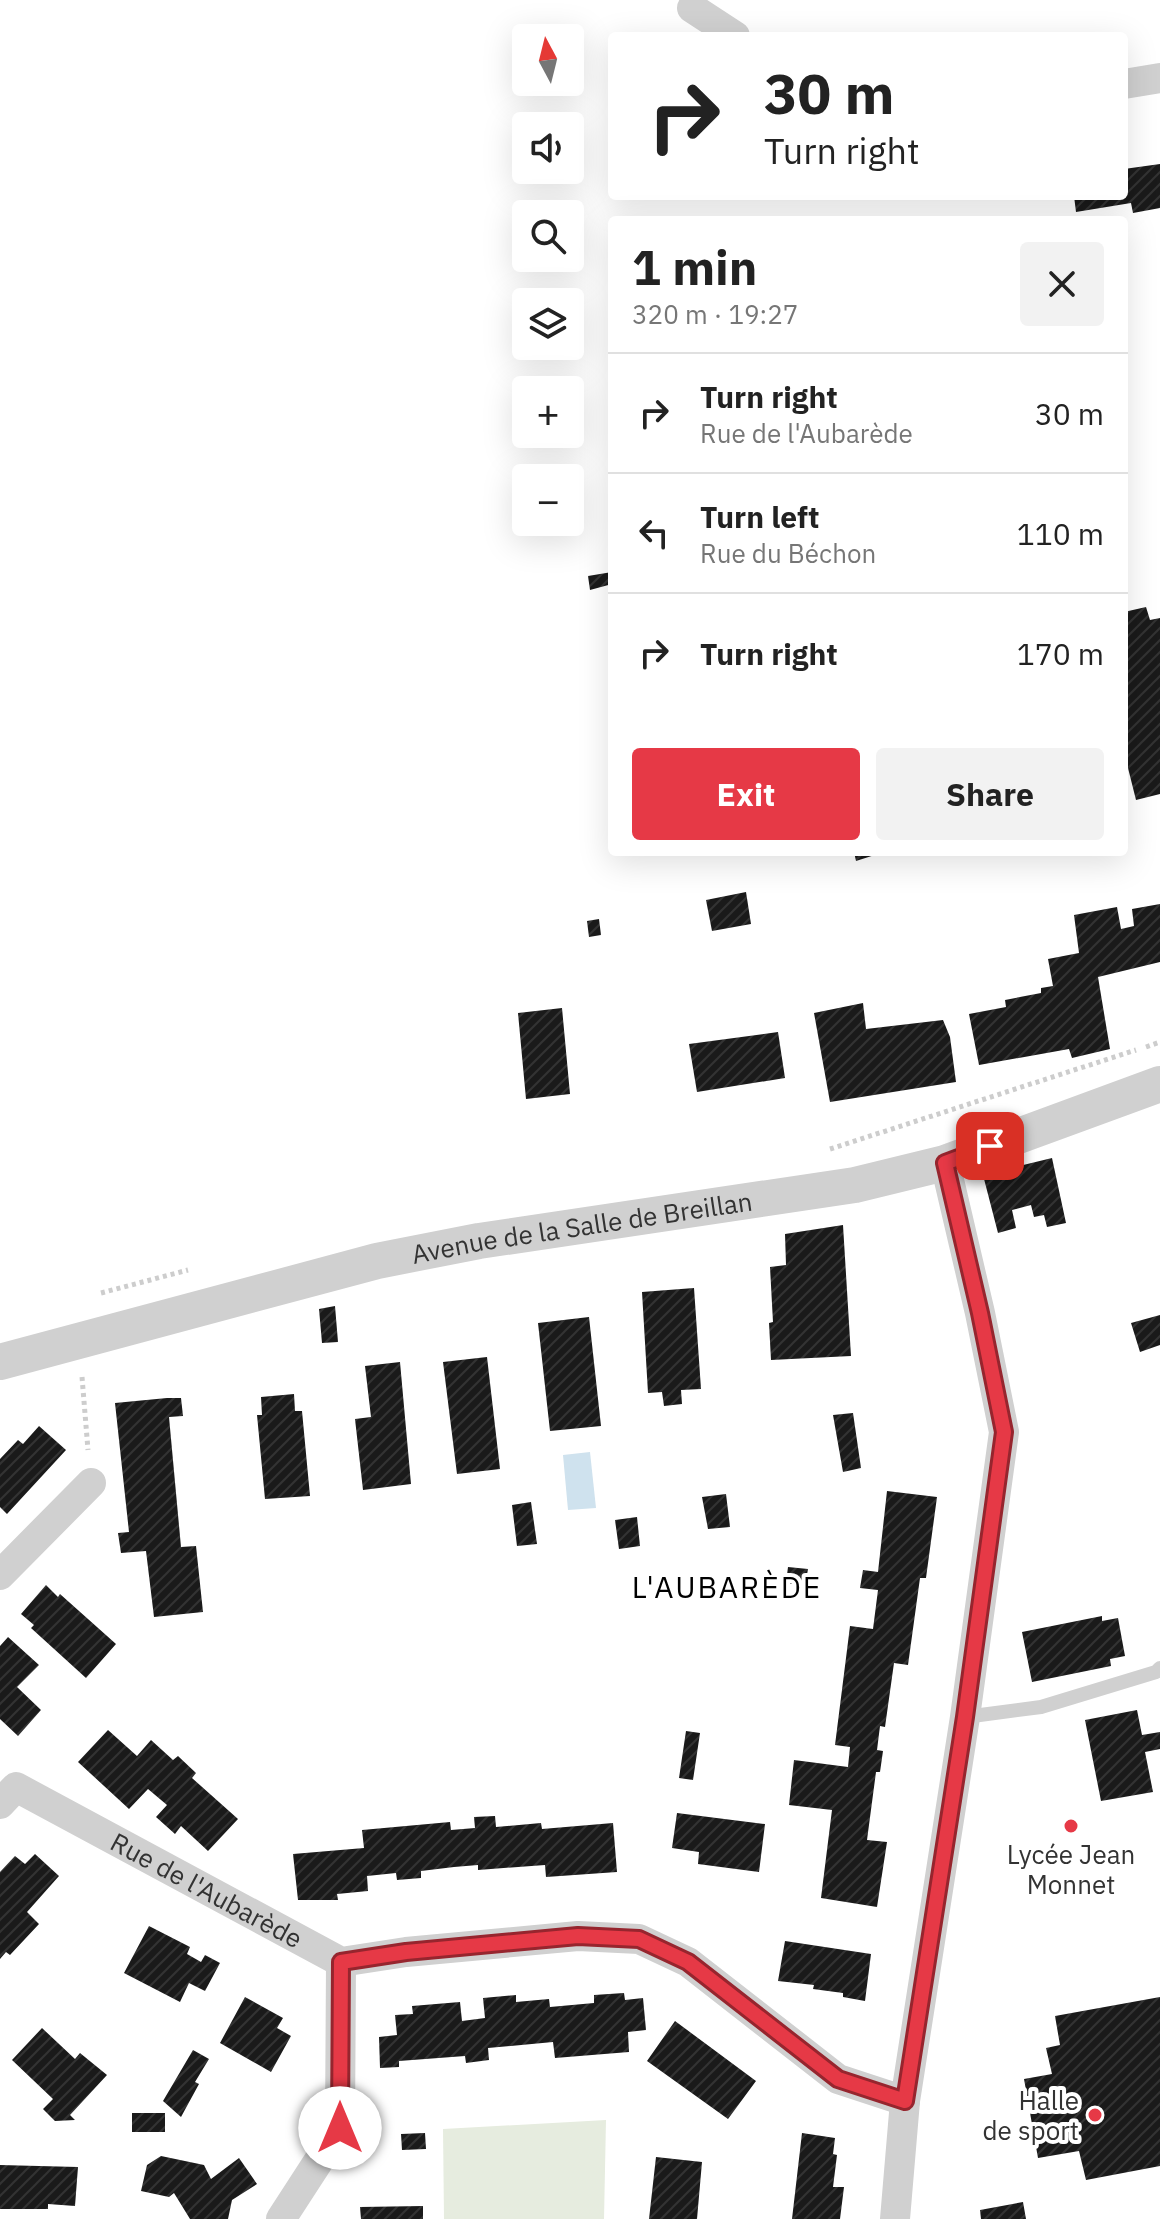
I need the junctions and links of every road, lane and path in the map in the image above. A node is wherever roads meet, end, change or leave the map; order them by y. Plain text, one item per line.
1 (689, 4) edge
2 (729, 32) edge
3 (1160, 78) edge
4 (1128, 83) edge
5 (1160, 1042) edge
6 (1160, 1084) edge
7 (826, 1150) dead end
8 (945, 1163) junction
9 (78, 1340) junction
10 (0, 1362) edge
11 (91, 1483) joint
12 (0, 1575) edge
13 (1160, 1668) edge
14 (965, 1717) junction
15 (5, 1787) edge
16 (341, 1962) junction
17 (905, 2101) junction
18 (281, 2219) edge
19 (895, 2219) edge

1 - 2 street
3 - 4 street
5 - 7 path
6 - 8 street, Avenue de la Salle de Breillan
8 - 9 street, Avenue de la Salle de Breillan
8 - 14 street
9 - 10 street, Avenue de la Salle de Breillan
9 - 11 path
11 - 12 street
13 - 14 lane
14 - 17 street
15 - 16 street, Rue de l'Aubarède
16 - 17 street
16 - 18 street
17 - 19 street

